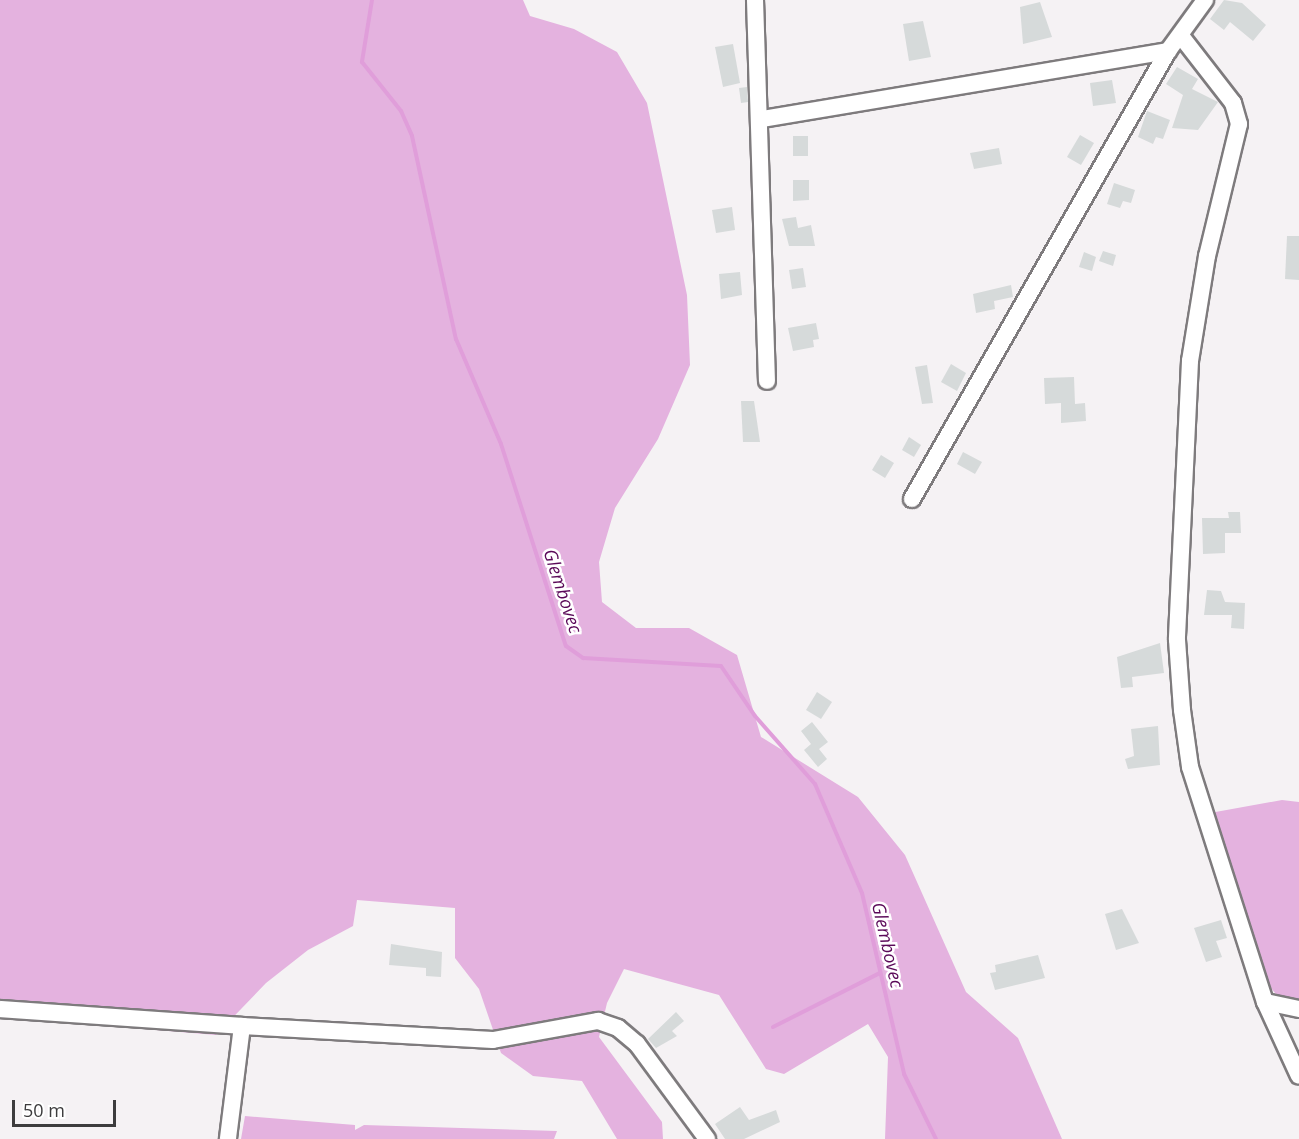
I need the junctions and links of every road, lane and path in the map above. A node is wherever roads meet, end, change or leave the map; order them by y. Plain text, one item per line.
1 (755, 0) edge
2 (1205, 0) edge
3 (1181, 36) junction
4 (1168, 51) junction
5 (762, 119) junction
6 (767, 381) dead end
7 (912, 499) dead end
8 (1265, 1002) junction
9 (0, 1009) edge
10 (1299, 1009) edge
11 (242, 1026) junction
12 (1299, 1076) edge
13 (228, 1139) edge
14 (707, 1139) edge

1 - 5 street
2 - 3 street
3 - 4 street
3 - 8 street
4 - 5 street
4 - 7 street
5 - 6 street
8 - 10 street
8 - 12 street
9 - 11 street
11 - 13 street
11 - 14 street

